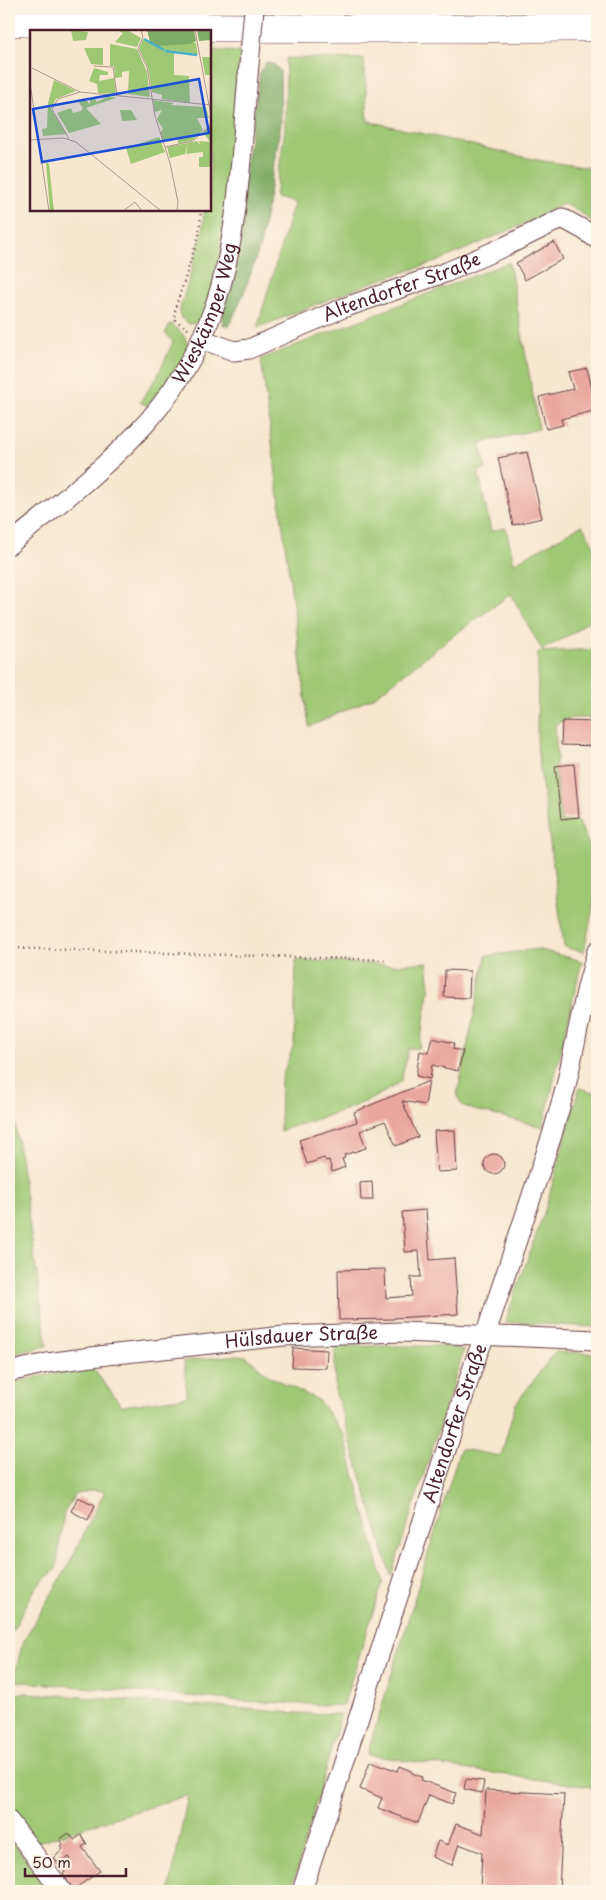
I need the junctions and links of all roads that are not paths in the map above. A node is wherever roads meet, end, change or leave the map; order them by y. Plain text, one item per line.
1 (254, 9) edge
2 (9, 22) edge
3 (597, 27) edge
4 (597, 239) edge
5 (201, 339) junction
6 (9, 545) edge
7 (597, 955) edge
8 (485, 1336) junction
9 (597, 1340) edge
10 (9, 1372) edge
11 (9, 1821) edge
12 (62, 1891) edge
13 (302, 1891) edge

1 - 5 street, Wieskämper Weg, bridge
2 - 3 highway
4 - 5 street, Altendorfer Straße
5 - 6 street, Wieskämper Weg
7 - 8 street, Altendorfer Straße
8 - 9 street, Hülsdauer Straße
8 - 10 street, Hülsdauer Straße
8 - 13 street, Altendorfer Straße
11 - 12 street

